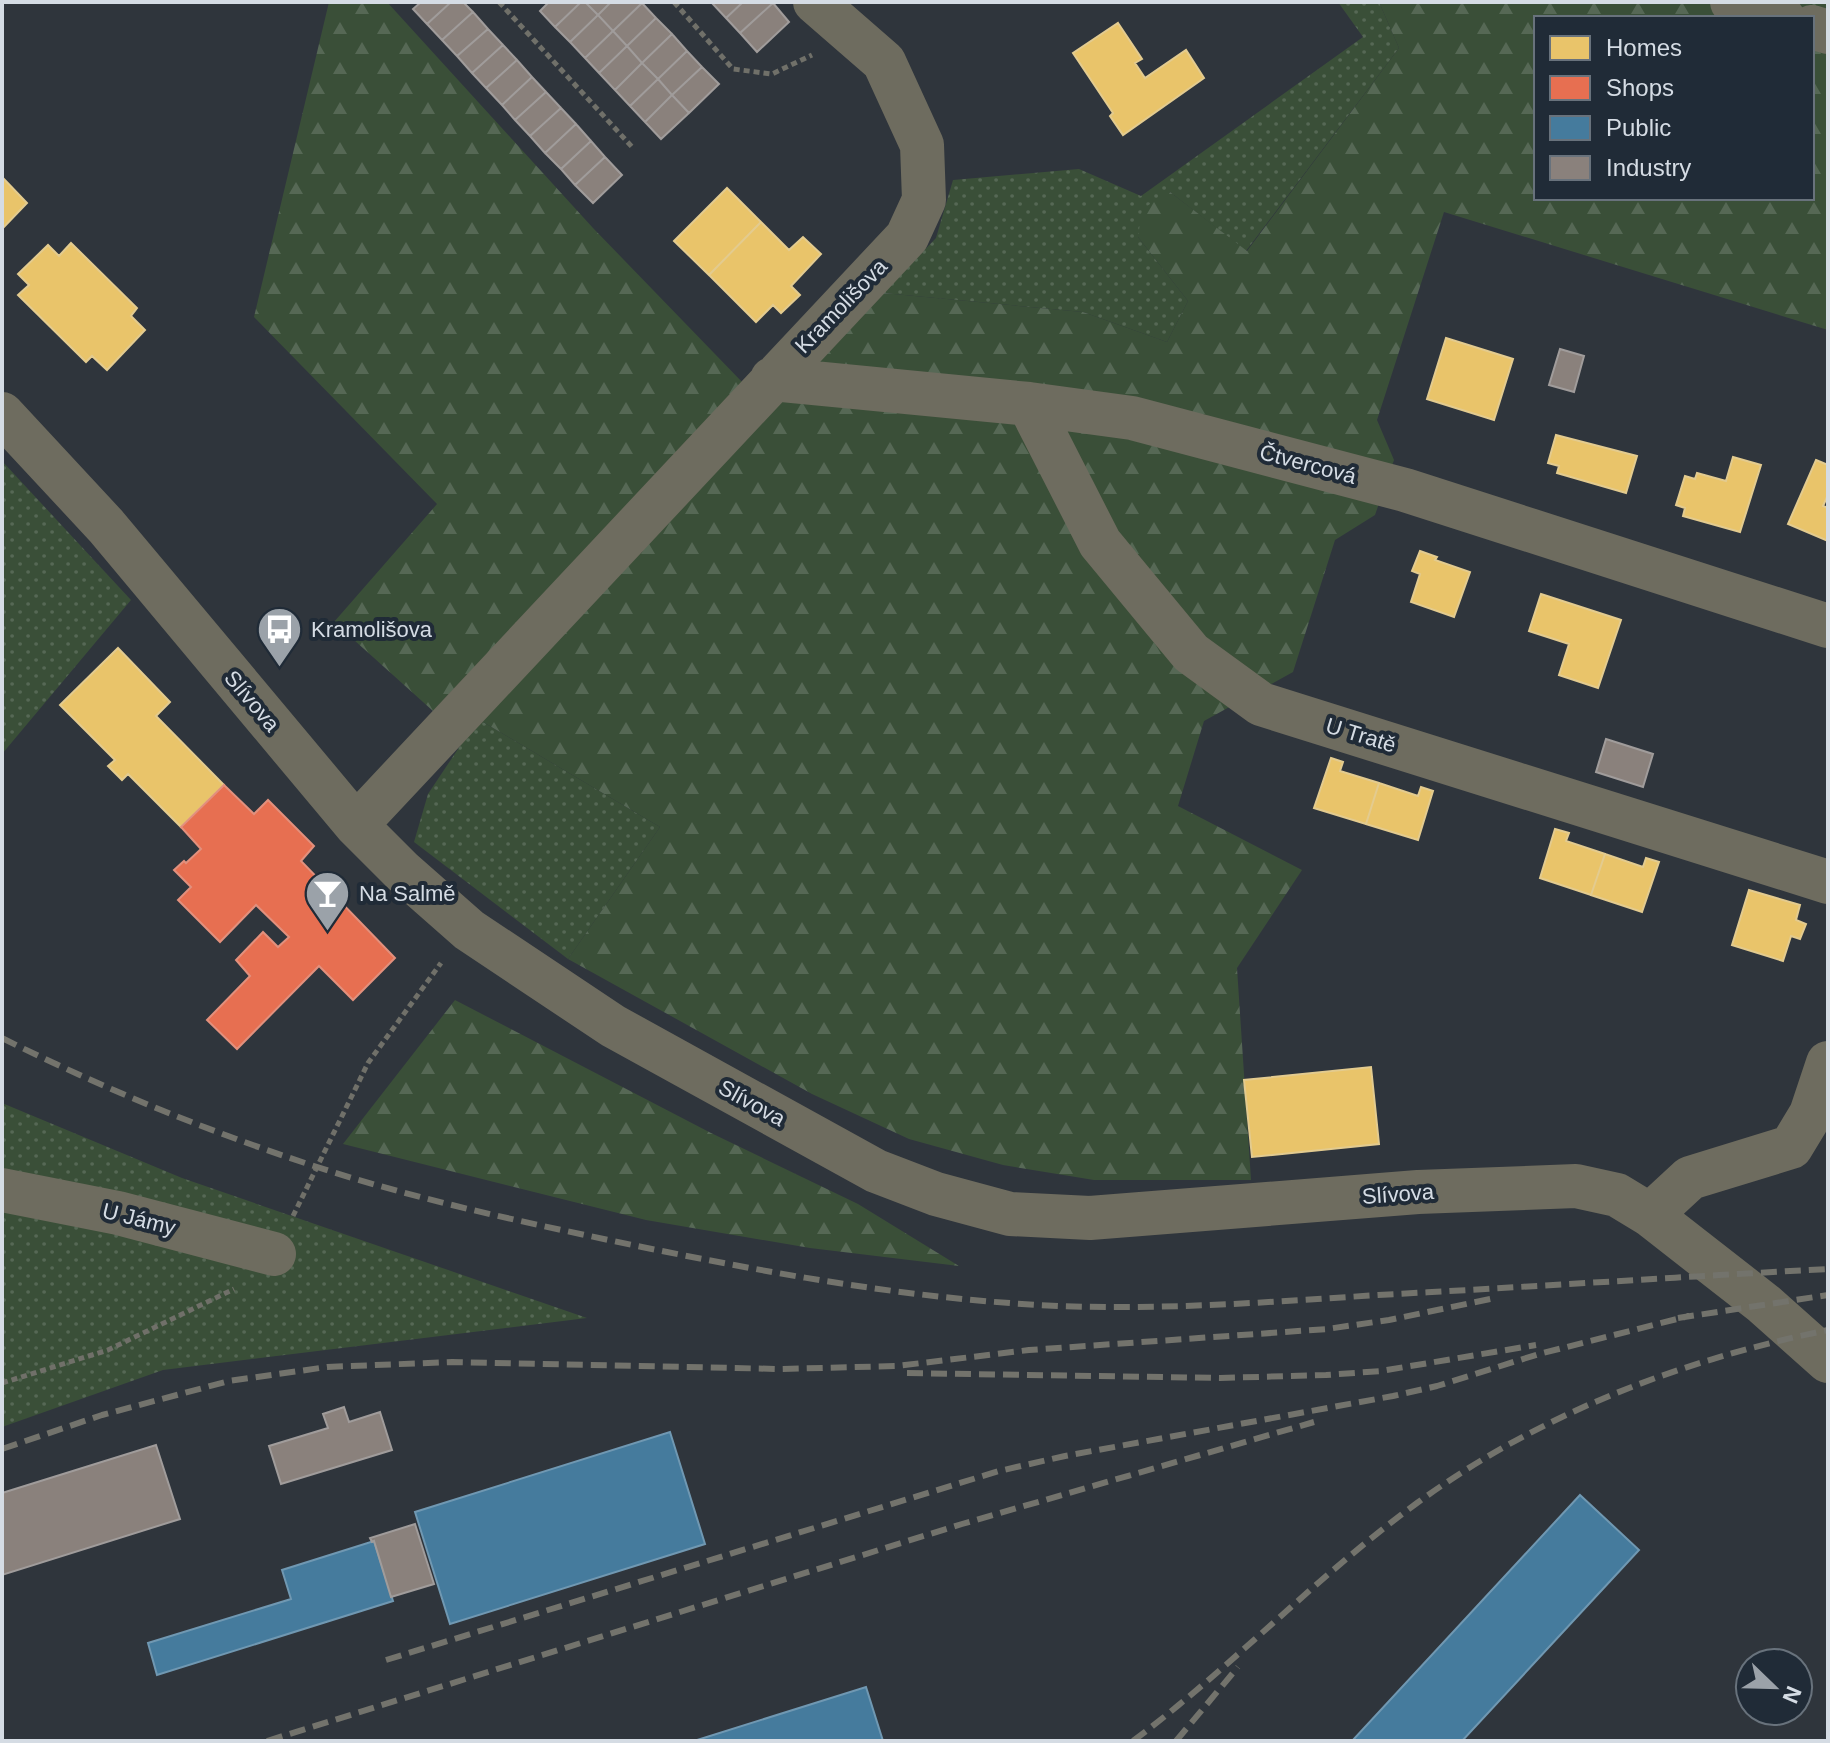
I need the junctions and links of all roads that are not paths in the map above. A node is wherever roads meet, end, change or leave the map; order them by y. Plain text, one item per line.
1 (815, 2) edge
2 (1732, 2) edge
3 (1777, 16) edge
4 (772, 379) junction
5 (1029, 404) junction
6 (2, 414) edge
7 (1828, 626) edge
8 (356, 825) junction
9 (1828, 882) edge
10 (1828, 1063) edge
11 (2, 1190) edge
12 (1650, 1215) junction
13 (274, 1254) road end
14 (1828, 1361) edge

1 - 4 street, Kramolišova
2 - 3 street
4 - 5 street, Čtvercová
4 - 8 street, Kramolišova
5 - 7 street, Čtvercová
5 - 9 street, U Tratě
6 - 8 street, Slívova
8 - 12 street, Slívova
10 - 12 street
11 - 13 street, U Jámy
12 - 14 street, Slívova

